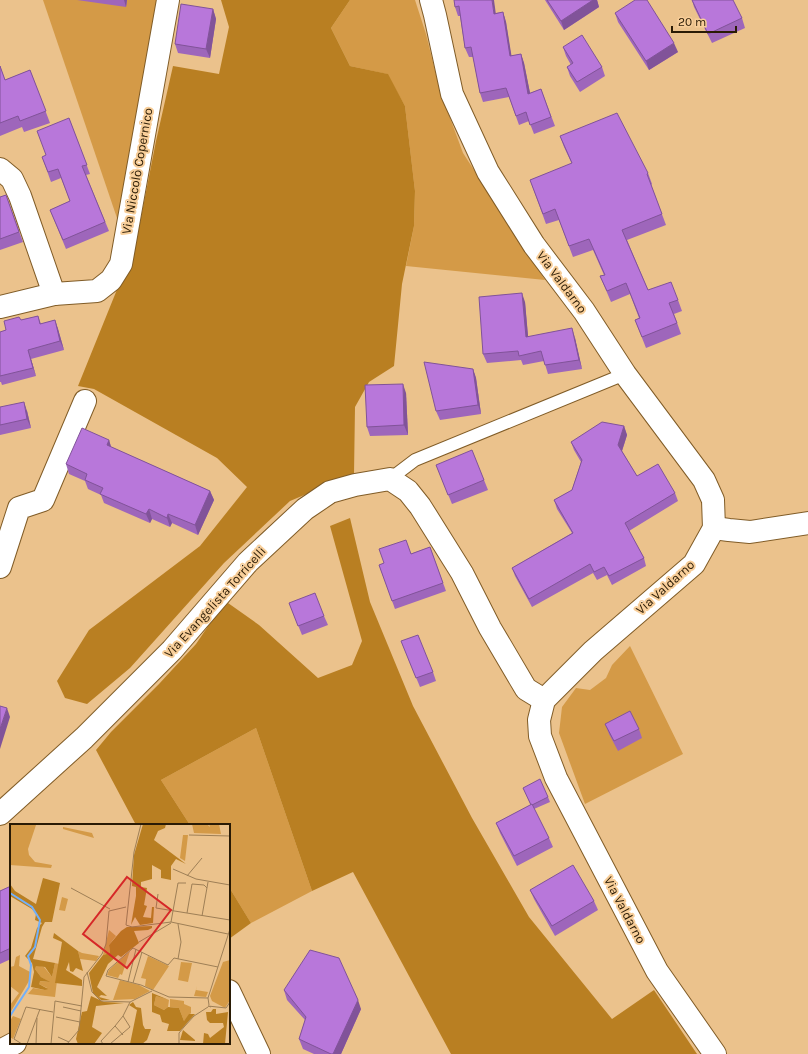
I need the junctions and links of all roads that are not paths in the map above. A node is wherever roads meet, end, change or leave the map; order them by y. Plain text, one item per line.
1 (168, 0) edge
2 (431, 0) edge
3 (0, 169) edge
4 (54, 294) junction
5 (0, 307) edge
6 (625, 374) junction
7 (85, 401) dead end
8 (390, 479) junction
9 (808, 523) edge
10 (714, 528) junction
11 (0, 567) edge
12 (544, 700) junction
13 (0, 814) edge
14 (230, 993) edge
15 (13, 1044) edge
16 (0, 1051) edge
17 (259, 1054) edge
18 (715, 1054) edge

1 - 4 street, Via Niccolò Copernico
2 - 6 street, Via Valdarno
3 - 4 street
4 - 5 street, Via Niccolò Copernico
6 - 8 lane
6 - 10 street, Via Valdarno
7 - 11 street
8 - 12 street
8 - 13 street, Via Evangelista Torricelli
9 - 10 street
10 - 12 street, Via Valdarno
12 - 18 street, Via Valdarno
14 - 17 street
15 - 16 street

